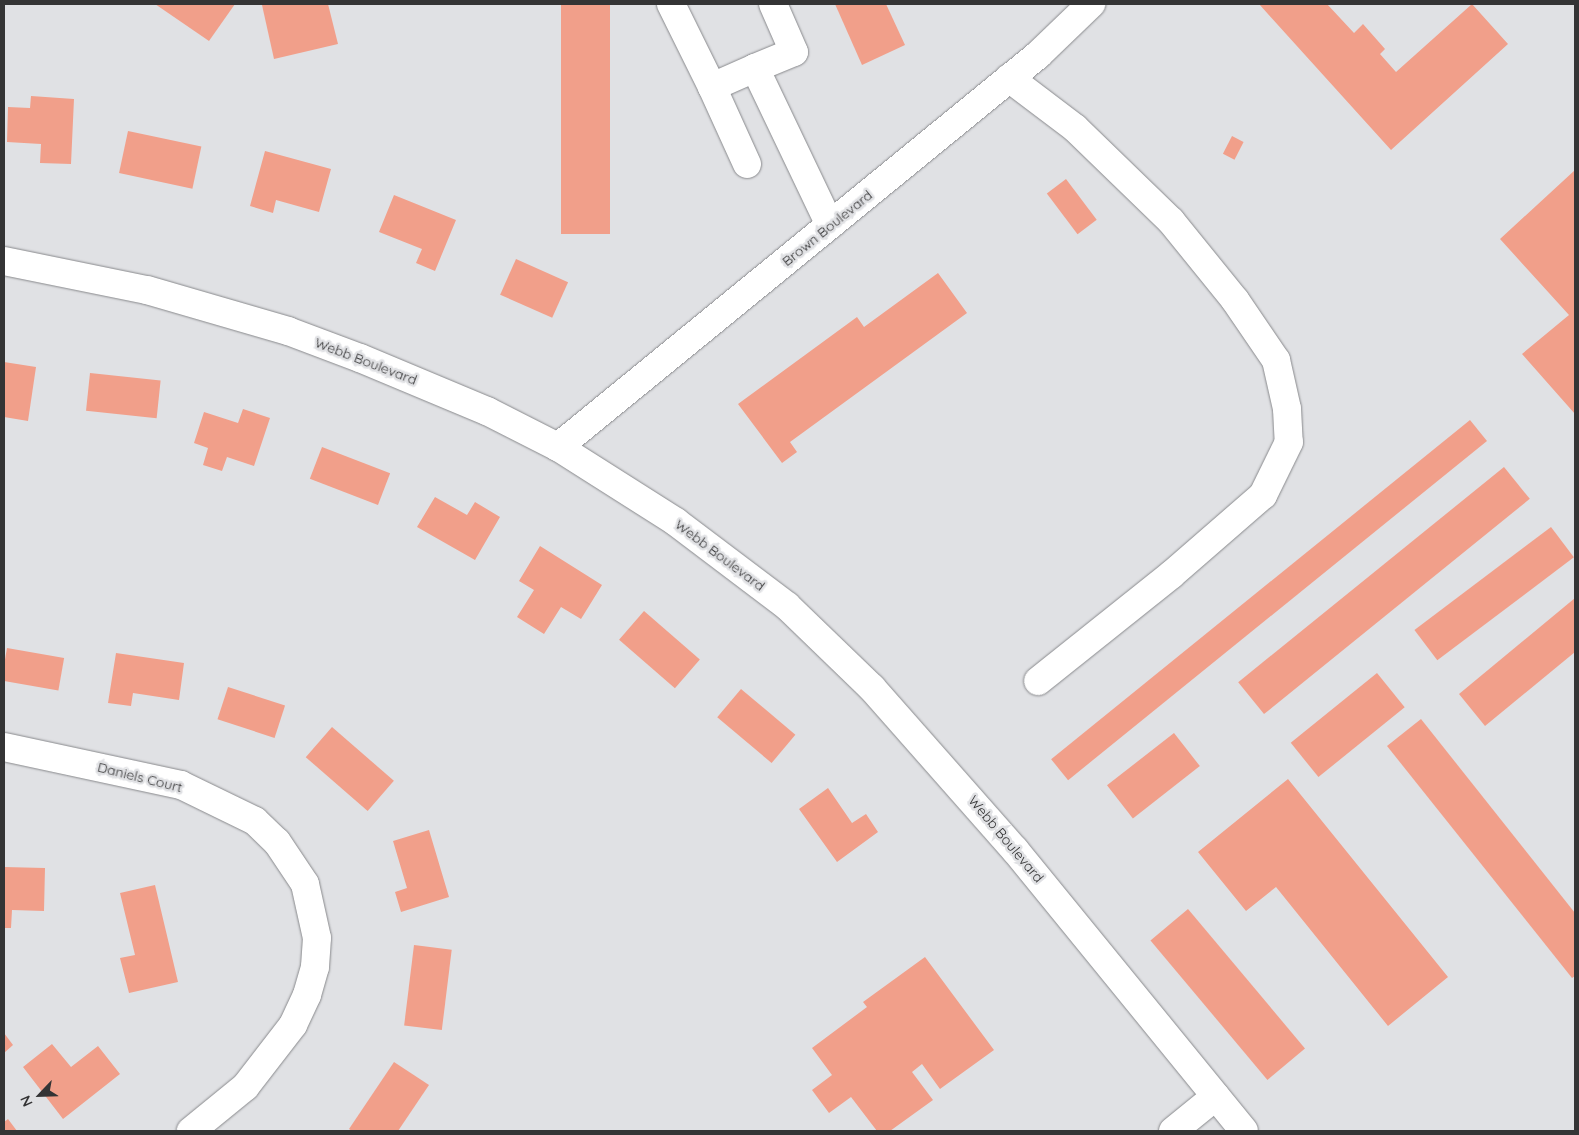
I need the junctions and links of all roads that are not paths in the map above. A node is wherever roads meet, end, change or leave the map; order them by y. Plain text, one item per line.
1 (671, 4) edge
2 (774, 4) edge
3 (1091, 4) edge
4 (756, 68) junction
5 (1009, 78) junction
6 (712, 87) junction
7 (747, 164) dead end
8 (830, 225) junction
9 (4, 261) edge
10 (558, 447) junction
11 (1038, 681) dead end
12 (4, 747) edge
13 (1216, 1096) junction
14 (191, 1131) edge
15 (1173, 1131) edge
16 (1244, 1131) edge

1 - 6 street
2 - 4 street
3 - 5 street, Brown Boulevard
4 - 6 street
4 - 8 street
5 - 8 street, Brown Boulevard
5 - 11 street
6 - 7 street
8 - 10 street, Brown Boulevard
9 - 10 street, Webb Boulevard
10 - 13 street, Webb Boulevard
12 - 14 street, Daniels Court
13 - 15 street
13 - 16 street, Webb Boulevard

